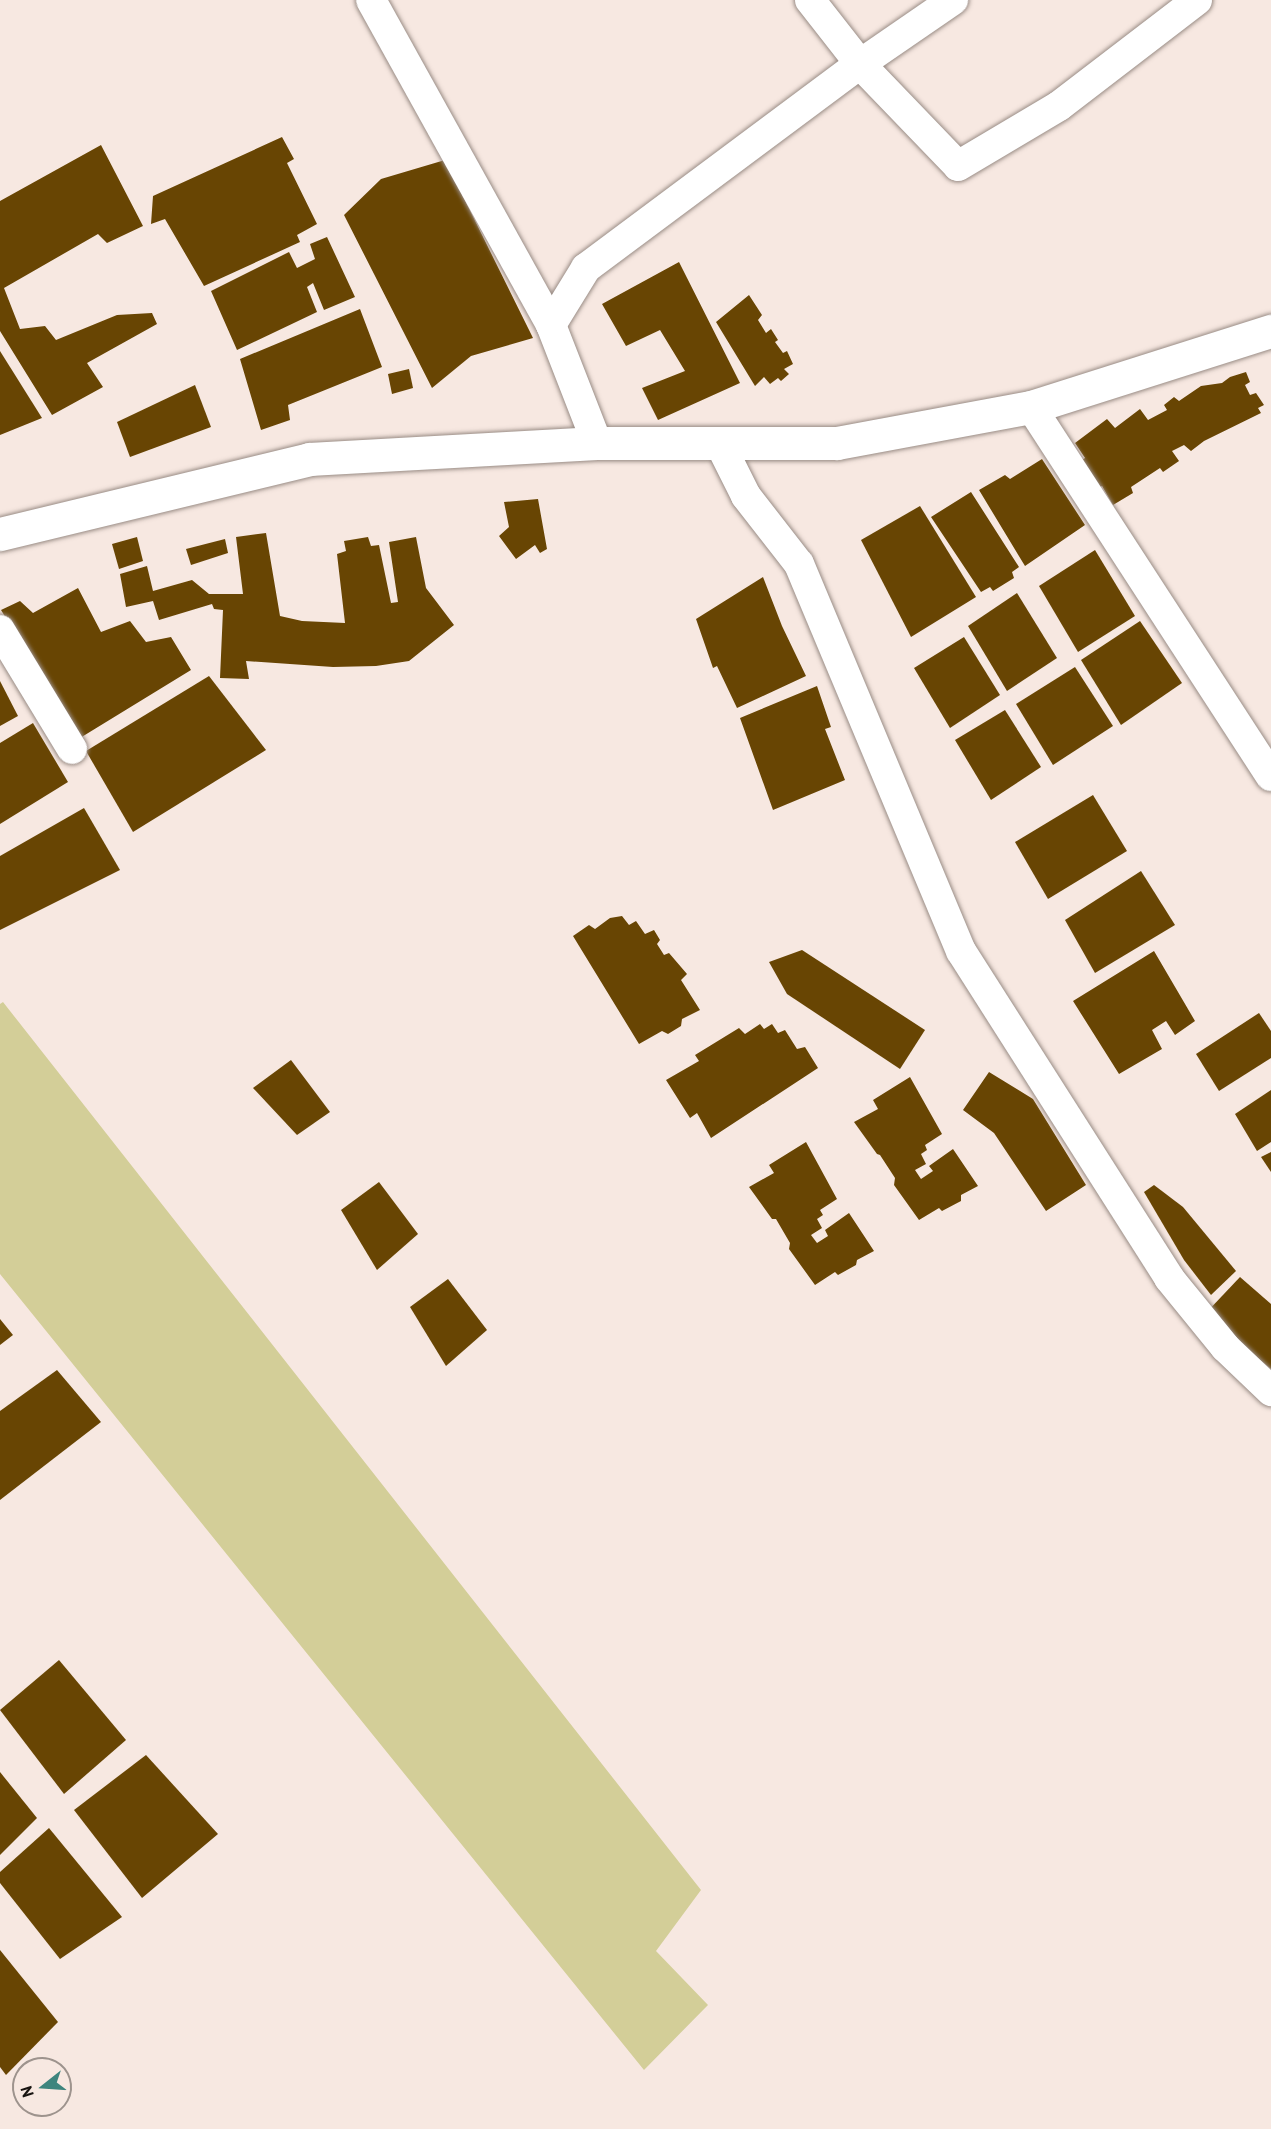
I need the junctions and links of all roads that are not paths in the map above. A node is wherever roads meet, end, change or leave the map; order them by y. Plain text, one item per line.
1 (371, 0) edge
2 (810, 0) edge
3 (953, 0) edge
4 (1197, 0) edge
5 (860, 64) junction
6 (551, 325) junction
7 (1271, 331) edge
8 (1031, 406) junction
9 (597, 443) junction
10 (720, 444) junction
11 (0, 534) edge
12 (0, 630) edge
13 (72, 749) dead end
14 (1271, 776) edge
15 (1271, 1391) edge

1 - 6 street
2 - 5 street
3 - 5 street
4 - 5 street
5 - 6 street
6 - 9 street
7 - 8 main road
8 - 10 main road
8 - 14 street
9 - 10 main road
9 - 11 main road
10 - 15 street
12 - 13 street

